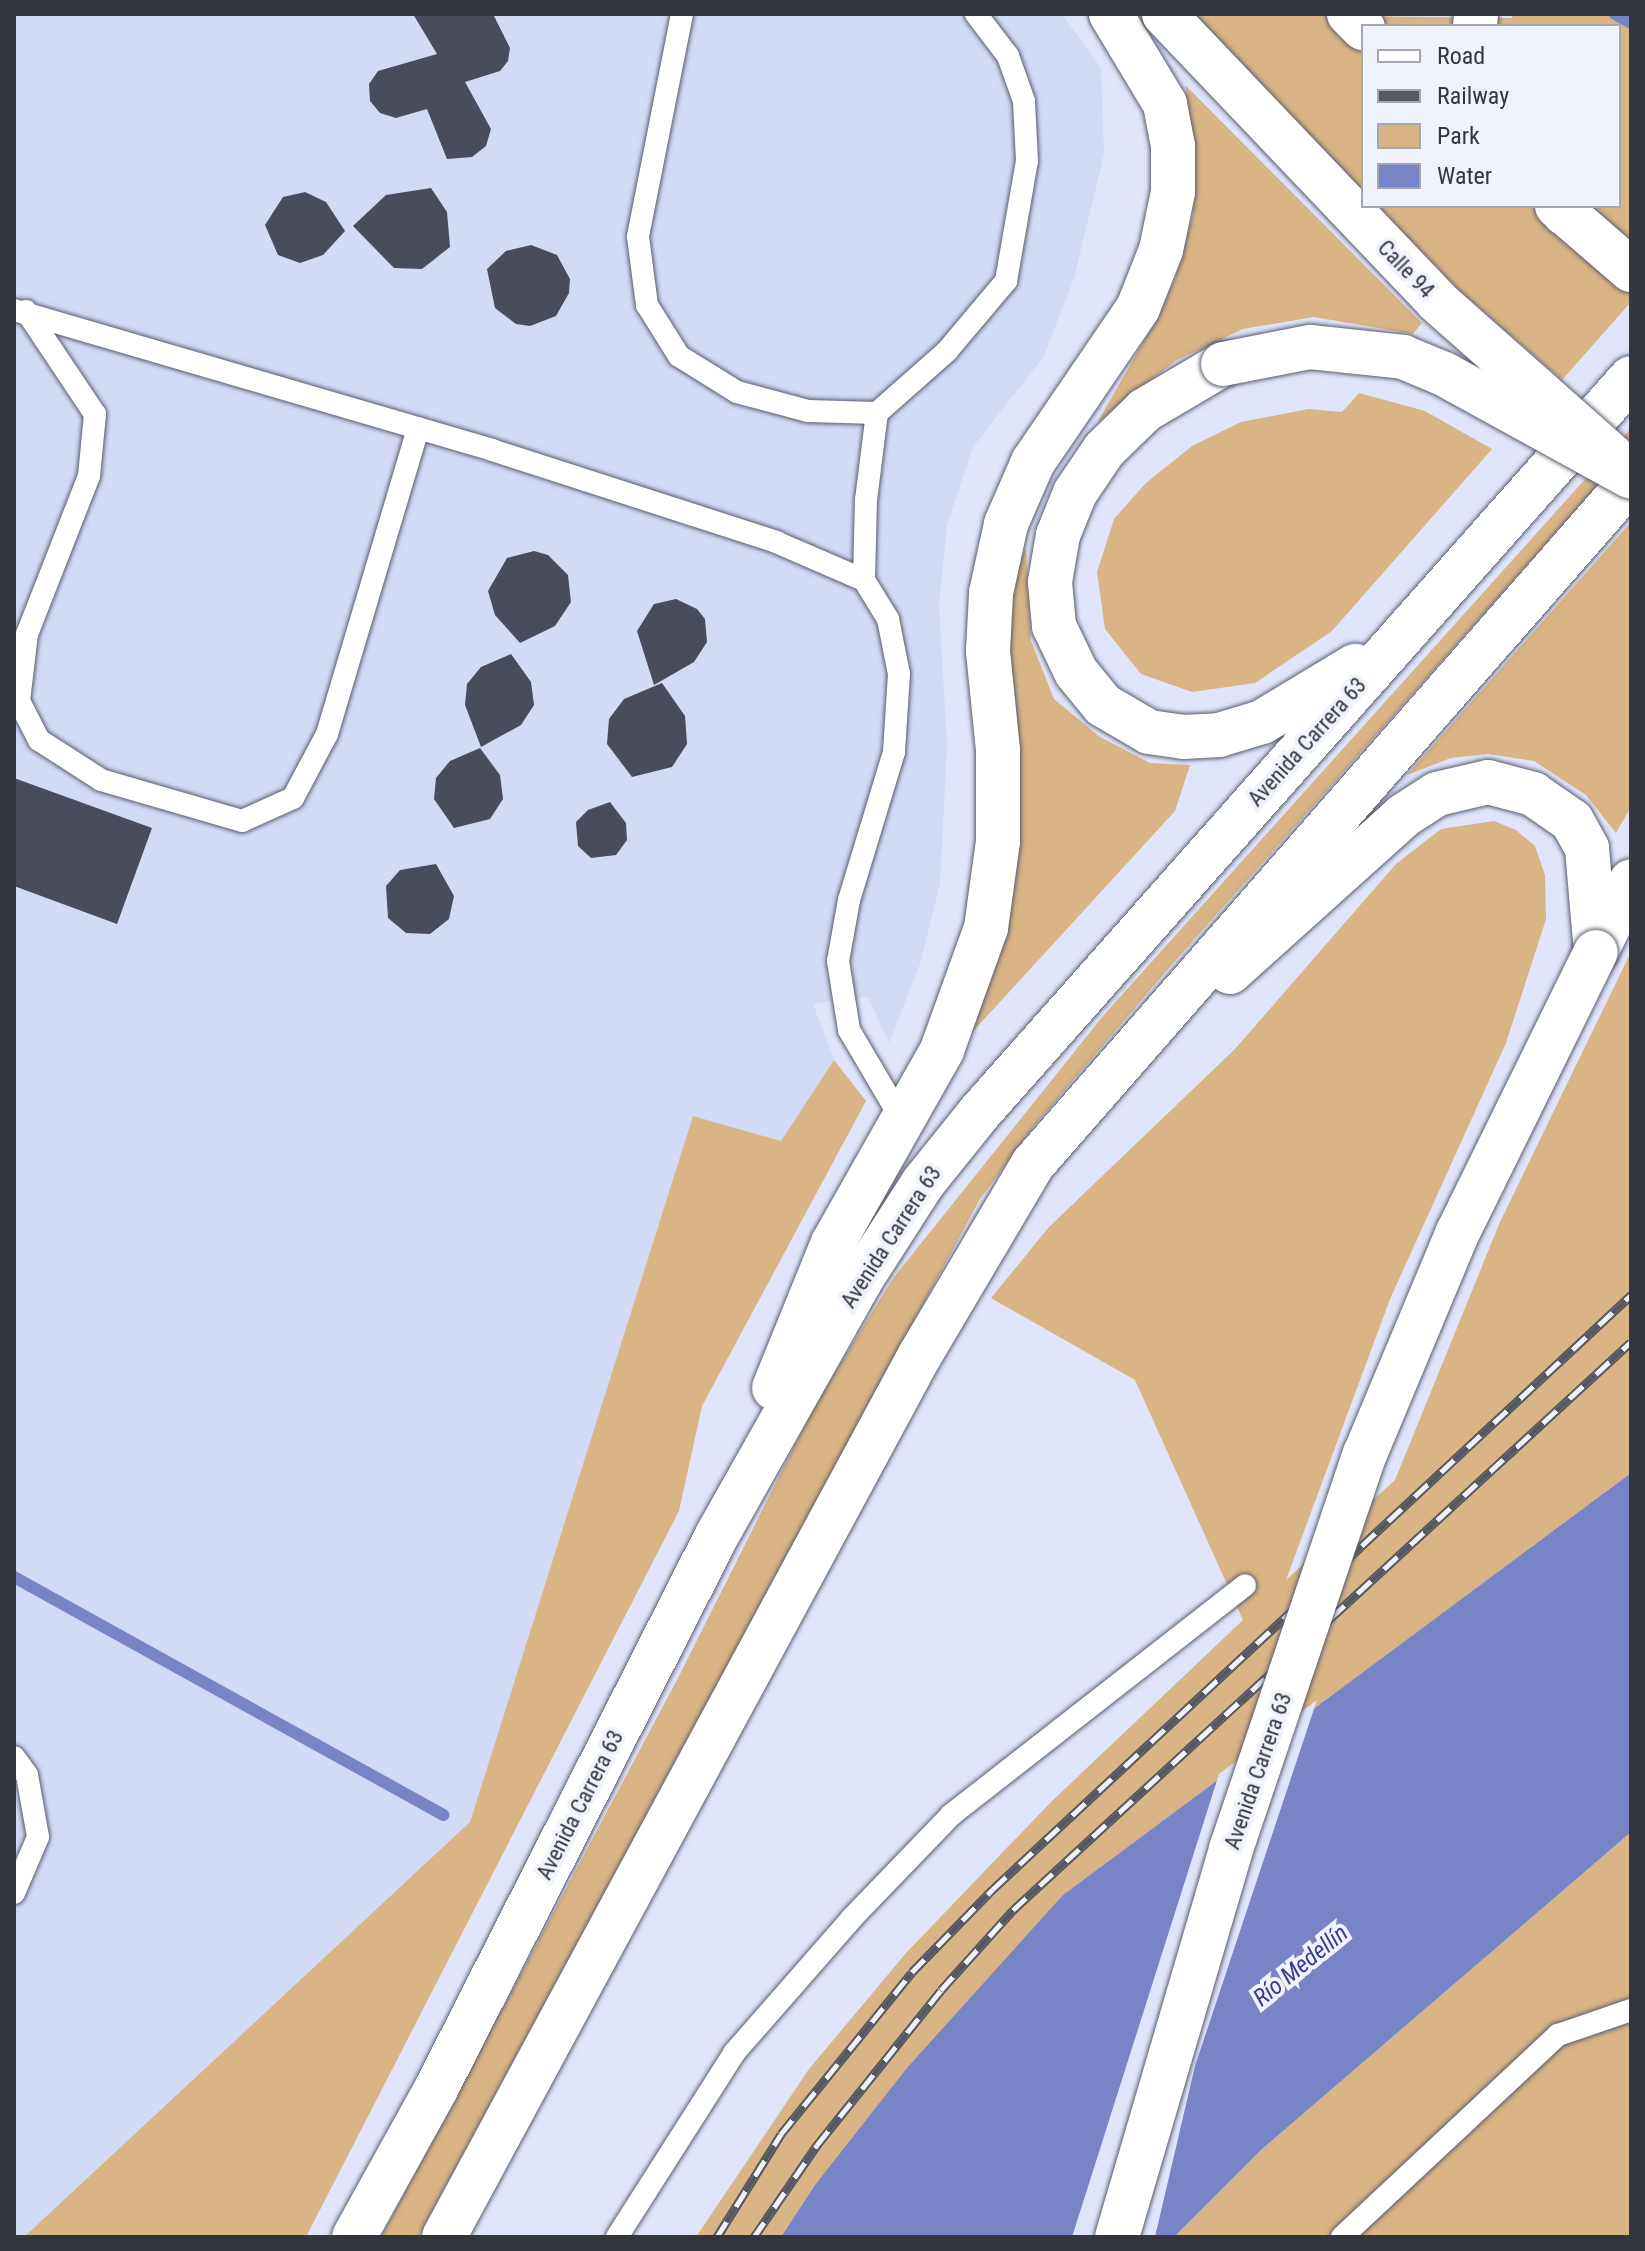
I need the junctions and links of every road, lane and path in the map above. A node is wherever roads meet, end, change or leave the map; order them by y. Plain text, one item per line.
1 (682, 14) edge
2 (976, 14) edge
3 (1111, 14) edge
4 (1164, 14) edge
5 (1561, 208) edge
6 (1631, 270) edge
7 (20, 310) edge
8 (1631, 378) edge
9 (877, 413) junction
10 (418, 428) junction
11 (1631, 477) edge
12 (864, 580) junction
13 (1404, 634) junction
14 (1631, 881) edge
15 (1596, 952) junction
16 (1071, 1116) junction
17 (902, 1120) junction
18 (716, 1537) junction
19 (1245, 1585) dead end
20 (14, 1757) edge
21 (14, 1893) edge
22 (1631, 2010) edge
23 (354, 2237) edge
24 (444, 2237) edge
25 (617, 2237) edge
26 (1117, 2237) edge
27 (1342, 2237) edge

1 - 9 lane
2 - 9 lane
3 - 17 main road
4 - 11 main road, Calle 94, bridge
5 - 6 main road
7 - 10 lane
7 - 10 lane
8 - 13 main road, Avenida Carrera 63
9 - 12 lane
10 - 12 lane
11 - 13 main road, bridge
11 - 16 main road
12 - 17 lane
13 - 18 main road, Avenida Carrera 63
14 - 15 main road, Avenida Carrera 63
15 - 16 main road
15 - 26 main road, Avenida Carrera 63, bridge
16 - 24 main road
17 - 18 main road
18 - 23 main road, Avenida Carrera 63
19 - 25 lane
20 - 21 lane
22 - 27 lane

